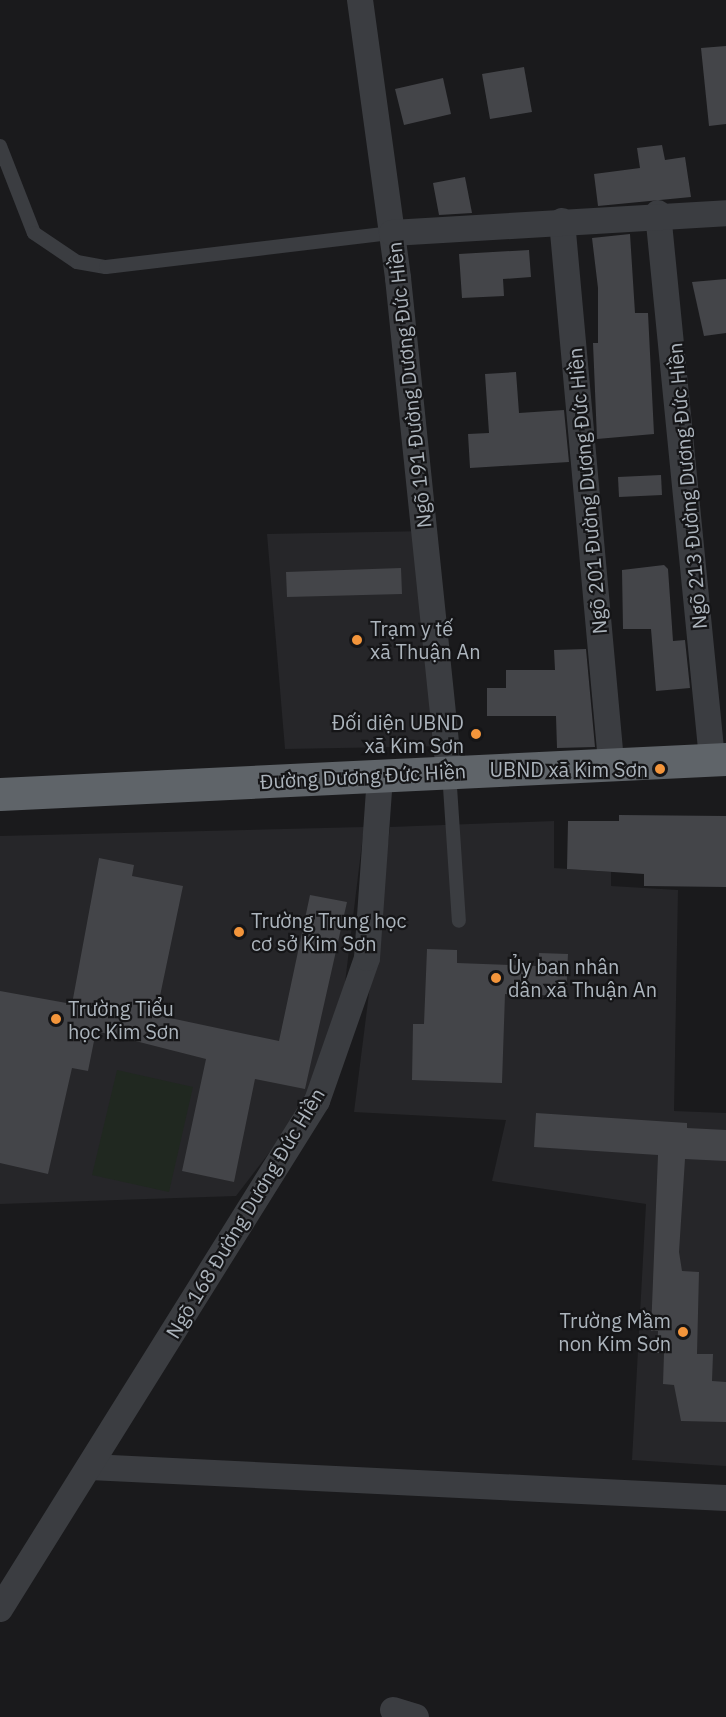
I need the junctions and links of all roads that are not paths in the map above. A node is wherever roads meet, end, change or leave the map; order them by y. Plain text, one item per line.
1 (360, 0) edge
2 (0, 146) edge
3 (658, 213) junction
4 (726, 213) edge
5 (562, 221) junction
6 (392, 233) junction
7 (719, 759) edge
8 (611, 762) junction
9 (449, 772) junction
10 (380, 776) junction
11 (0, 794) edge
12 (459, 921) dead end
13 (90, 1467) junction
14 (726, 1498) edge
15 (0, 1609) edge

1 - 6 street, Ngõ 191 Đường Dương Đức Hiền
2 - 6 lane
3 - 4 street
3 - 5 street
3 - 7 street, Ngõ 213 Đường Dương Đức Hiền
5 - 6 street
5 - 8 street, Ngõ 201 Đường Dương Đức Hiền
6 - 9 street, Ngõ 191 Đường Dương Đức Hiền
7 - 8 highway, Đường Dương Đức Hiền
8 - 9 highway, Đường Dương Đức Hiền
9 - 10 highway, Đường Dương Đức Hiền
9 - 12 lane
10 - 11 highway, Đường Dương Đức Hiền
10 - 13 street, Ngõ 168 Đường Dương Đức Hiền
13 - 14 street
13 - 15 street, Ngõ 168 Đường Dương Đức Hiền

